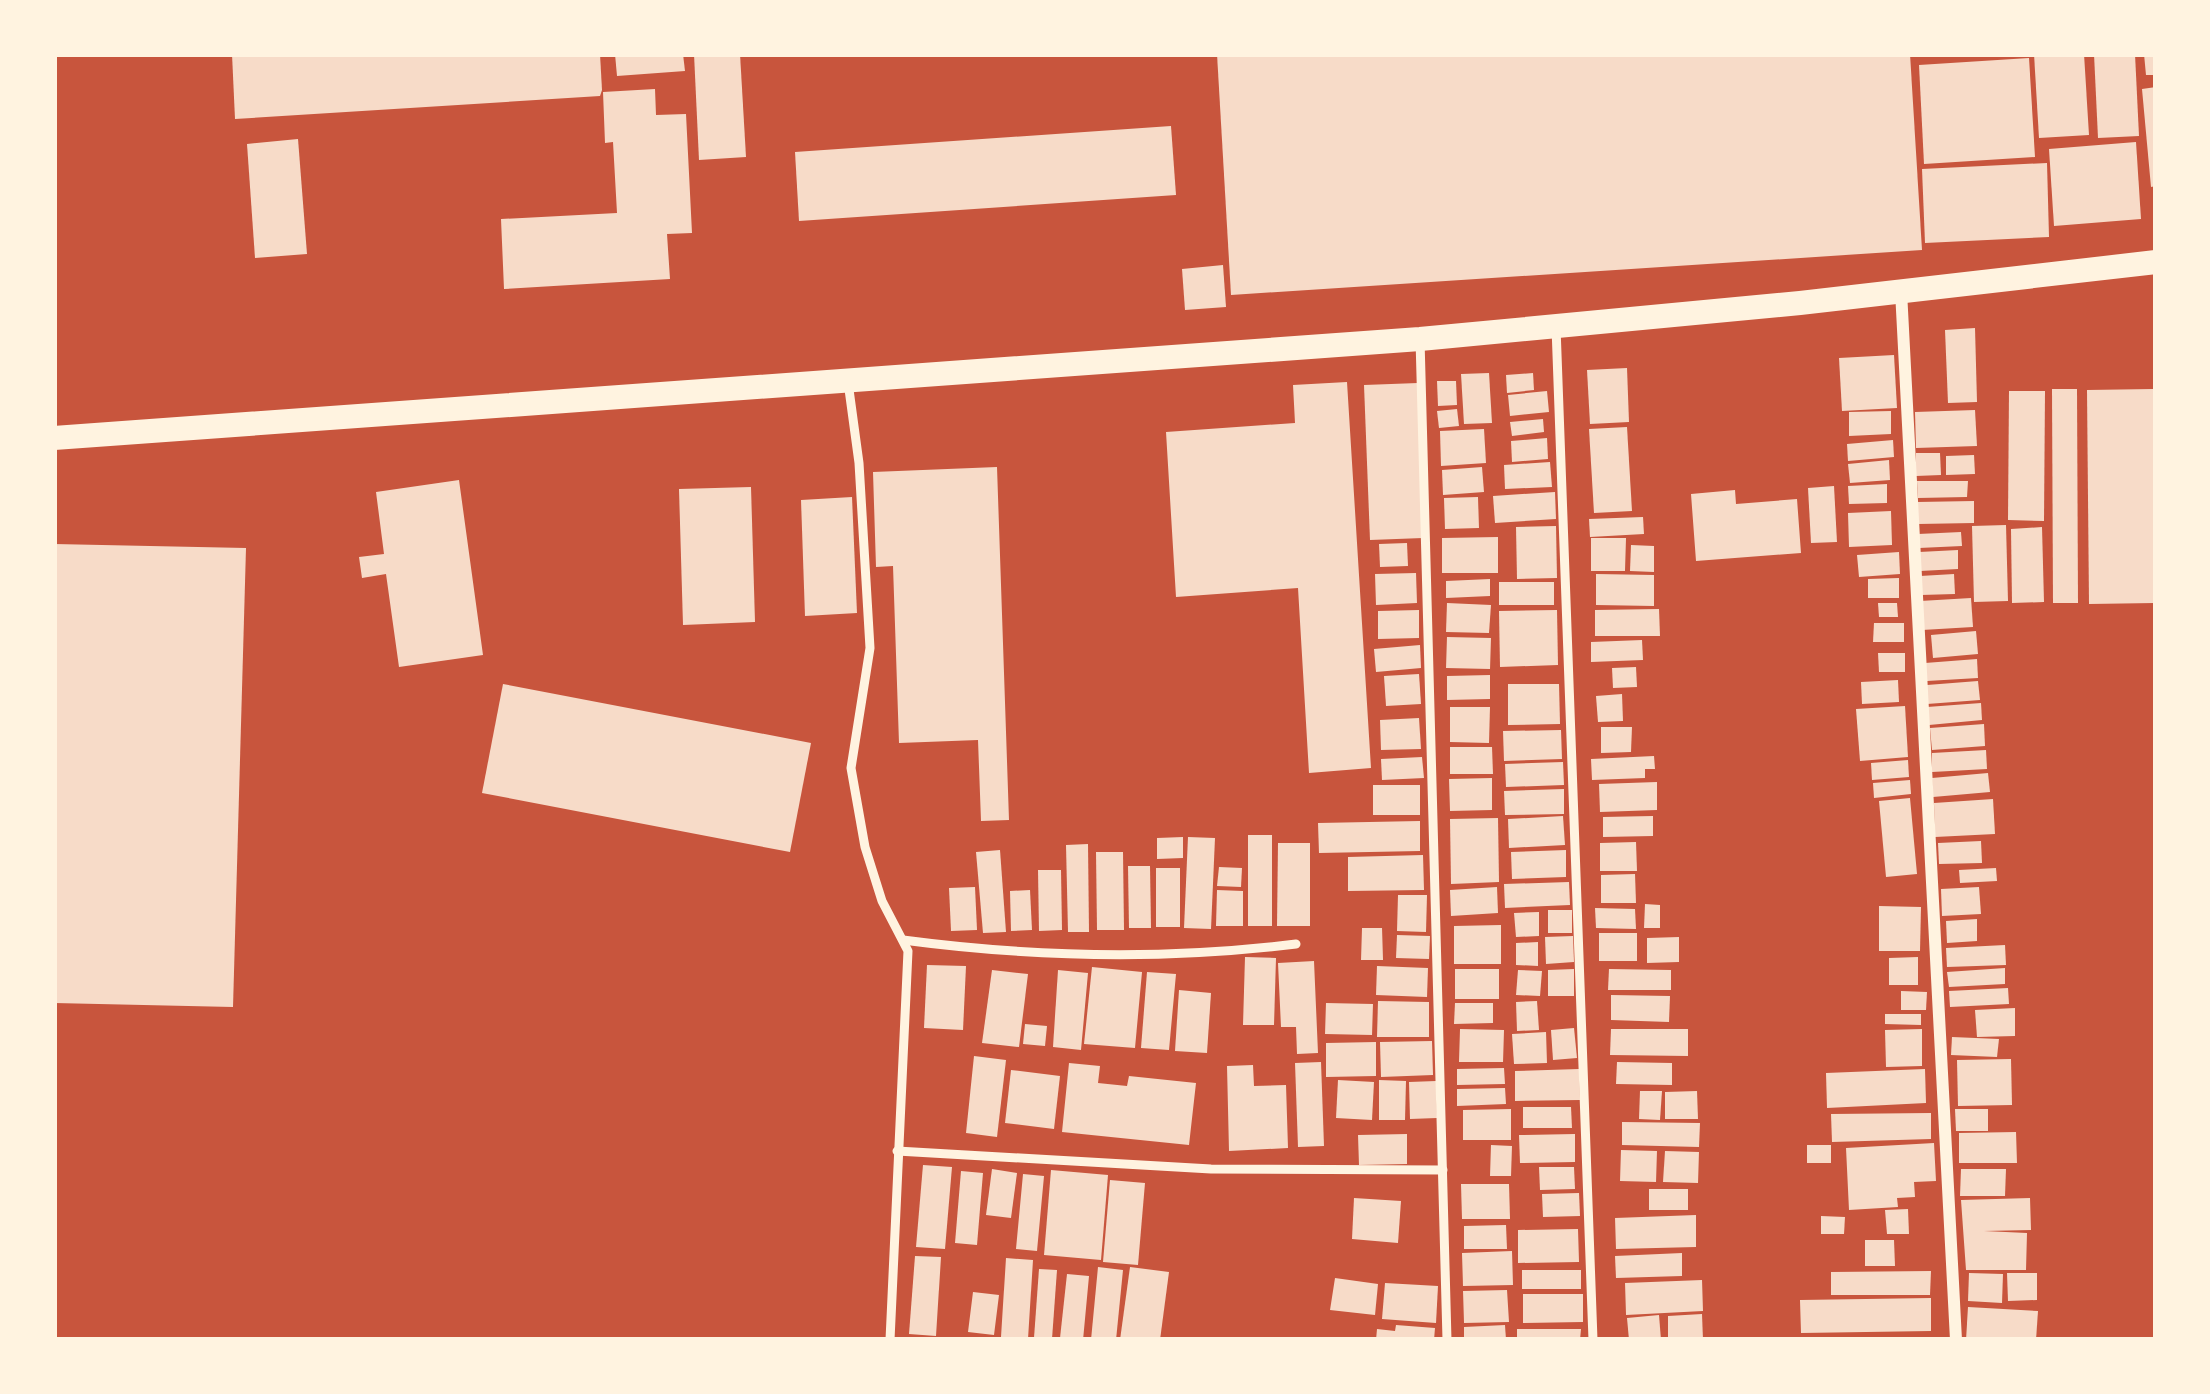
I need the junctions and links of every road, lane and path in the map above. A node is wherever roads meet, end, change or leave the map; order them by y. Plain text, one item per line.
1 (2156, 262) edge
2 (1901, 291) junction
3 (1556, 327) junction
4 (1420, 340) junction
5 (848, 382) junction
6 (54, 438) edge
7 (902, 940) junction
8 (1297, 944) dead end
9 (897, 1151) junction
10 (1444, 1170) junction
11 (890, 1340) edge
12 (1447, 1340) edge
13 (1593, 1340) edge
14 (1956, 1340) edge

1 - 2 main road
2 - 3 main road
2 - 14 street
3 - 4 main road
3 - 13 lane
4 - 5 main road
4 - 10 lane
5 - 6 main road
5 - 7 lane
7 - 8 lane
7 - 9 lane
9 - 10 lane
9 - 11 lane
10 - 12 lane

